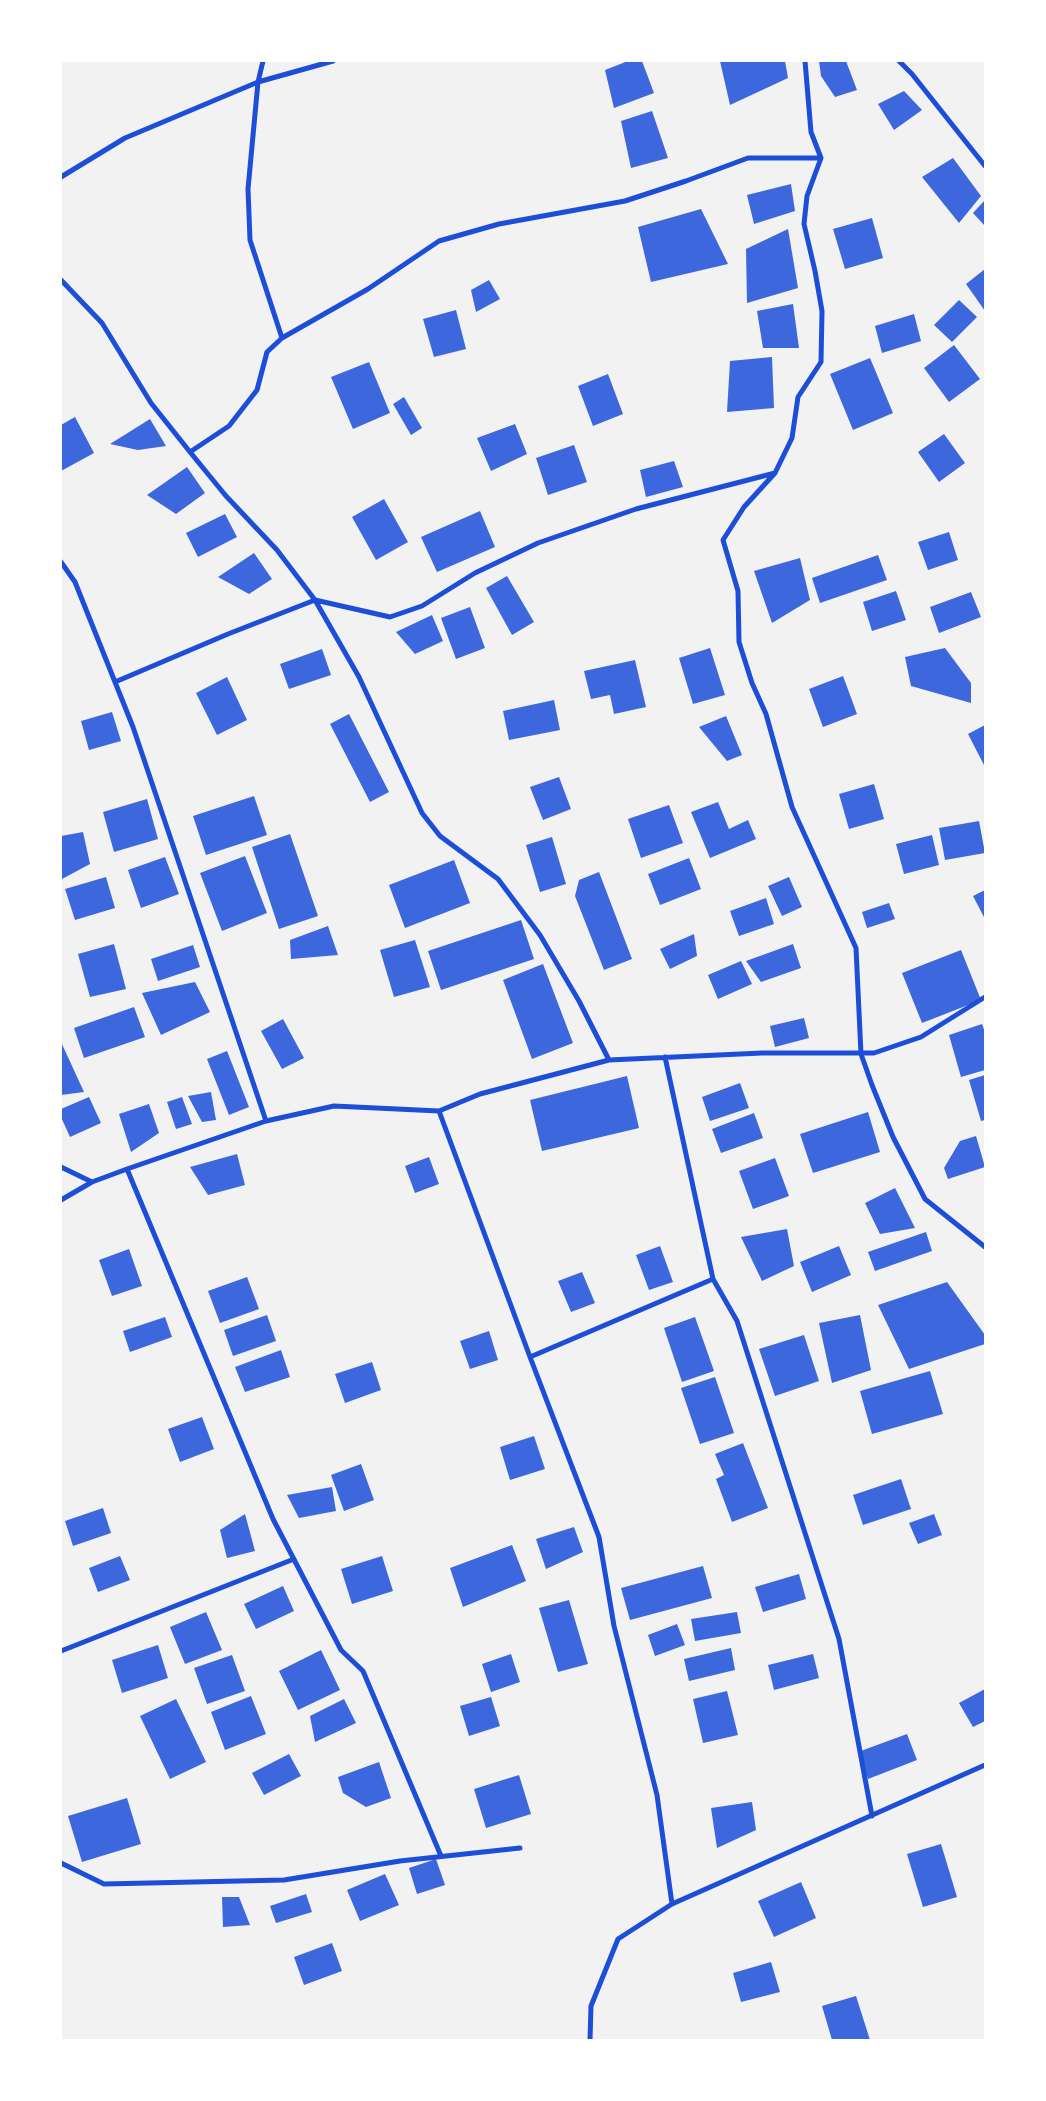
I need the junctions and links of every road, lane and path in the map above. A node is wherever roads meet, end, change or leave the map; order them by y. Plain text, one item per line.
1 (263, 61) edge
2 (333, 61) edge
3 (805, 61) edge
4 (898, 61) edge
5 (258, 82) junction
6 (821, 158) junction
7 (985, 166) edge
8 (61, 177) edge
9 (61, 280) edge
10 (282, 338) junction
11 (190, 452) junction
12 (775, 473) junction
13 (61, 562) edge
14 (315, 600) junction
15 (115, 682) junction
16 (985, 997) edge
17 (861, 1054) junction
18 (665, 1057) junction
19 (609, 1060) junction
20 (439, 1111) junction
21 (266, 1121) junction
22 (61, 1167) edge
23 (127, 1169) junction
24 (92, 1182) junction
25 (61, 1200) edge
26 (985, 1247) edge
27 (713, 1279) junction
28 (530, 1357) junction
29 (294, 1560) junction
30 (61, 1651) edge
31 (985, 1765) edge
32 (872, 1816) junction
33 (520, 1848) dead end
34 (441, 1856) junction
35 (61, 1863) edge
36 (672, 1904) junction
37 (590, 2040) edge

1 - 5 street
2 - 5 street
3 - 6 street
4 - 7 street
5 - 8 street
5 - 10 street
6 - 10 street
6 - 12 street
9 - 11 street
10 - 11 street
11 - 14 street
12 - 14 street
12 - 17 street
13 - 15 street
14 - 15 street
14 - 19 street
15 - 21 street
16 - 17 street
17 - 18 street
17 - 26 street
18 - 19 street
18 - 27 street
19 - 20 street
20 - 21 street
20 - 28 street
21 - 23 street
22 - 24 street
23 - 24 street
23 - 29 street
24 - 25 street
27 - 28 street
27 - 32 street
28 - 36 street
29 - 30 street
29 - 34 street
31 - 32 street
32 - 36 street
33 - 34 street
34 - 35 street
36 - 37 street

